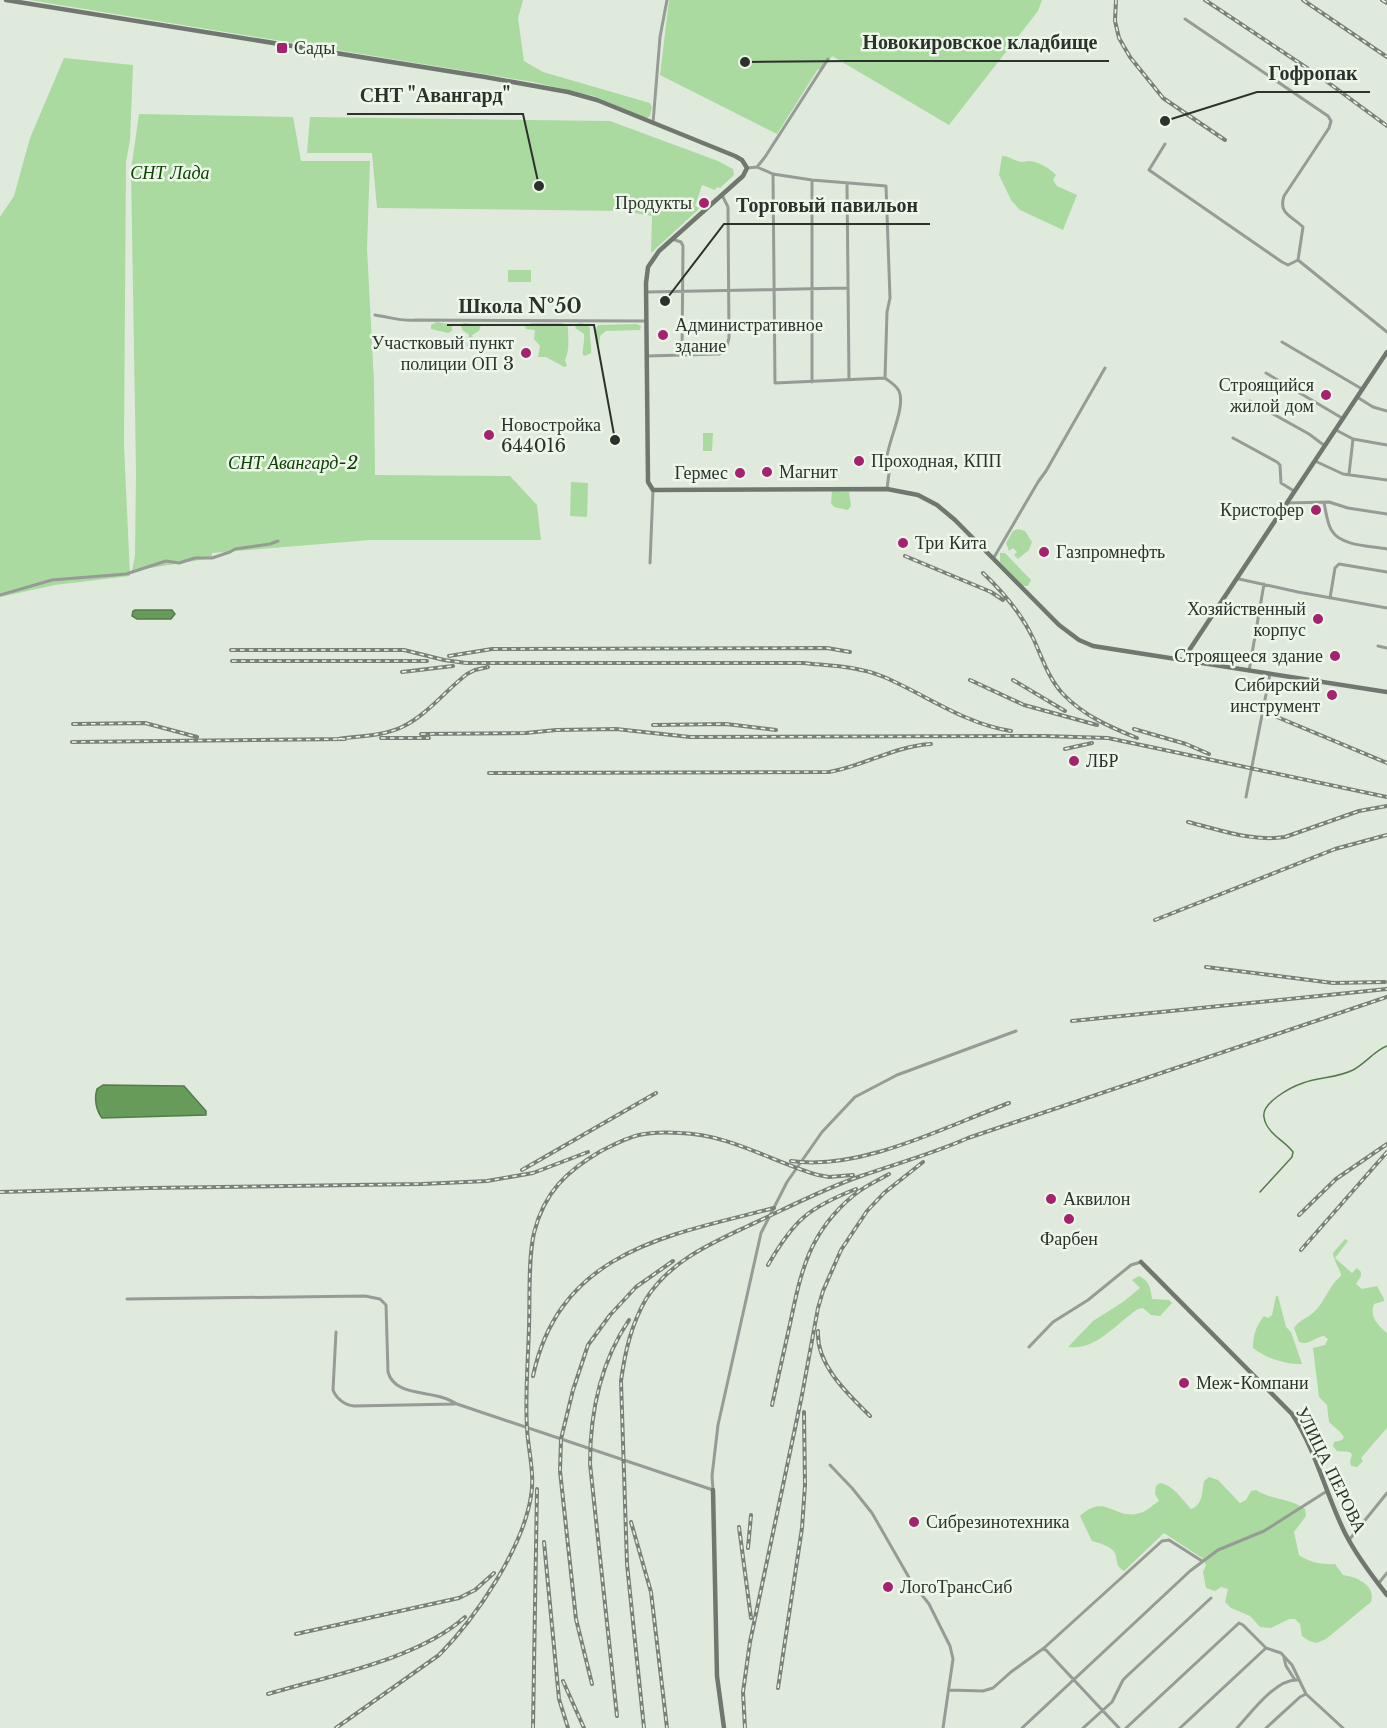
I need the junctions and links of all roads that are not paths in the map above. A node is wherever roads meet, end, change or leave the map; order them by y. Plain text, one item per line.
1 (6, 0) edge
2 (667, 0) edge
3 (1185, 19) dead end
4 (828, 59) dead end
5 (653, 123) junction
6 (1165, 144) dead end
7 (757, 167) junction
8 (747, 168) junction
9 (773, 174) junction
10 (812, 180) junction
11 (848, 183) junction
12 (722, 195) junction
13 (672, 239) junction
14 (1298, 260) junction
15 (811, 288) junction
16 (847, 288) junction
17 (729, 289) junction
18 (774, 289) junction
19 (682, 291) junction
20 (646, 292) junction
21 (375, 315) dead end
22 (646, 321) junction
23 (1387, 332) edge
24 (1282, 342) dead end
25 (1387, 352) edge
26 (682, 355) junction
27 (646, 356) junction
28 (1105, 368) dead end
29 (1266, 374) dead end
30 (885, 378) junction
31 (849, 380) junction
32 (812, 382) junction
33 (1362, 389) junction
34 (1357, 397) junction
35 (1250, 401) dead end
36 (1387, 411) edge
37 (1343, 418) junction
38 (1336, 430) junction
39 (1233, 438) dead end
40 (1353, 440) junction
41 (1387, 445) edge
42 (1325, 446) junction
43 (1315, 461) junction
44 (1349, 474) junction
45 (1387, 480) edge
46 (887, 489) junction
47 (652, 490) junction
48 (1295, 492) junction
49 (1288, 503) junction
50 (1324, 503) junction
51 (1387, 514) edge
52 (278, 541) dead end
53 (1387, 549) edge
54 (993, 558) junction
55 (650, 563) dead end
56 (1387, 572) edge
57 (1239, 579) junction
58 (1264, 584) junction
59 (0, 595) edge
60 (1330, 598) junction
61 (1387, 608) edge
62 (1378, 646) dead end
63 (1387, 648) edge
64 (1185, 660) junction
65 (1249, 671) junction
66 (1270, 674) junction
67 (1387, 692) edge
68 (1246, 797) dead end
69 (1016, 1030) dead end
70 (1141, 1262) joint
71 (127, 1299) dead end
72 (336, 1332) dead end
73 (1029, 1347) dead end
74 (457, 1404) junction
75 (830, 1465) dead end
76 (713, 1490) junction
77 (1327, 1491) junction
78 (1387, 1493) edge
79 (1349, 1540) junction
80 (1202, 1561) junction
81 (1387, 1573) edge
82 (1378, 1584) junction
83 (1387, 1595) edge
84 (1211, 1598) dead end
85 (1044, 1648) junction
86 (1266, 1648) junction
87 (1074, 1680) junction
88 (1297, 1680) junction
89 (949, 1690) junction
90 (1306, 1694) junction
91 (1104, 1711) junction
92 (724, 1728) edge
93 (943, 1728) edge
94 (1022, 1728) edge
95 (1083, 1728) edge
96 (1119, 1728) edge
97 (1126, 1728) edge
98 (1180, 1728) edge
99 (1237, 1728) edge
100 (1266, 1728) edge
101 (1343, 1728) edge

1 - 5 street
2 - 5 street
3 - 14 street
4 - 7 street
5 - 8 street
6 - 14 street
7 - 8 street
7 - 9 street
8 - 12 street
9 - 10 street
9 - 18 street
10 - 11 street
10 - 15 street
11 - 16 street
11 - 30 street
12 - 13 street
12 - 17 street
13 - 19 street
13 - 20 street
14 - 23 street
15 - 16 street
15 - 18 street
15 - 32 street
16 - 31 street
17 - 18 street
17 - 19 street
17 - 26 street
18 - 32 street
19 - 20 street
19 - 26 street
20 - 22 street
21 - 22 street
22 - 27 street
24 - 33 street
25 - 33 street
26 - 27 street
27 - 47 street
28 - 54 street
29 - 37 street
30 - 31 street
30 - 46 street
31 - 32 street
33 - 34 street
34 - 36 street
34 - 37 street
35 - 42 street
37 - 38 street
38 - 40 street
38 - 42 street
39 - 48 street
40 - 41 street
40 - 44 street
42 - 43 street
43 - 44 street
43 - 48 street
44 - 45 street
46 - 47 street
46 - 54 street
47 - 55 street
48 - 49 street
49 - 50 street
49 - 57 street
50 - 51 street
50 - 53 street
52 - 59 street
54 - 64 street
56 - 60 street
57 - 58 street
57 - 64 street
58 - 60 street
58 - 65 street
60 - 61 street
62 - 63 street
64 - 65 street
65 - 66 street
66 - 67 street
66 - 68 street
69 - 76 street
70 - 73 street
70 - 77 street, УЛИЦА ПЕРОВА
71 - 74 street
72 - 74 street
74 - 76 street
75 - 89 street
76 - 92 street
77 - 79 street, УЛИЦА ПЕРОВА
77 - 80 street
78 - 79 street
79 - 82 street, УЛИЦА ПЕРОВА
80 - 85 street
80 - 87 street
81 - 82 street
82 - 83 street, УЛИЦА ПЕРОВА
84 - 91 street
85 - 87 street
85 - 89 street
86 - 88 street
86 - 97 street
86 - 98 street
87 - 91 street
87 - 94 street
88 - 90 street
88 - 99 street
89 - 93 street
90 - 100 street
90 - 101 street
91 - 95 street
91 - 96 street

